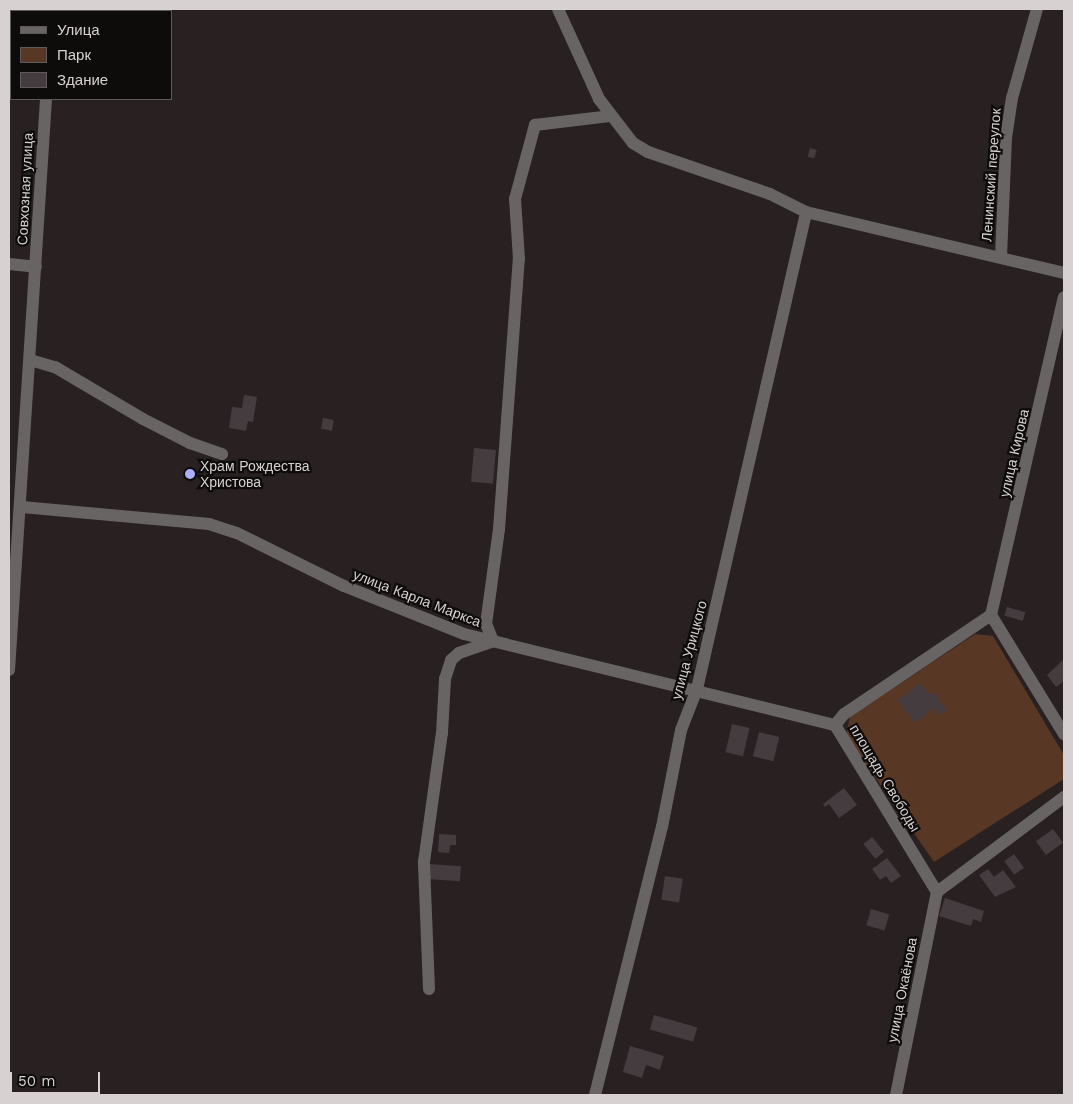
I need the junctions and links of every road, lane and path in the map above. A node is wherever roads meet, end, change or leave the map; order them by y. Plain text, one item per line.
1 (558, 9) edge
2 (1037, 9) edge
3 (46, 100) edge
4 (611, 116) junction
5 (806, 212) junction
6 (1000, 257) junction
7 (9, 264) edge
8 (36, 266) junction
9 (1064, 274) edge
10 (1064, 297) edge
11 (30, 360) junction
12 (222, 454) dead end
13 (22, 508) junction
14 (991, 616) junction
15 (493, 641) junction
16 (9, 670) edge
17 (697, 689) junction
18 (835, 724) junction
19 (1064, 734) edge
20 (1064, 797) edge
21 (937, 892) junction
22 (429, 989) dead end
23 (595, 1095) edge
24 (896, 1095) edge

1 - 4 street
2 - 6 street, Ленинский переулок
3 - 8 street, Совхозная улица
4 - 5 street
4 - 15 street
5 - 6 street
5 - 17 street, улица Урицкого
6 - 9 street
7 - 8 street
8 - 11 street, Совхозная улица
10 - 14 street, улица Кирова
11 - 12 street
11 - 13 street, Совхозная улица
13 - 15 street, улица Карла Маркса
13 - 16 street, Совхозная улица
14 - 18 street, площадь Свободы
14 - 19 street
15 - 17 street, улица Карла Маркса
15 - 22 street
17 - 18 street, улица Карла Маркса
17 - 23 street, улица Урицкого
18 - 21 street, площадь Свободы
20 - 21 street
21 - 24 street, улица Окаёнова

